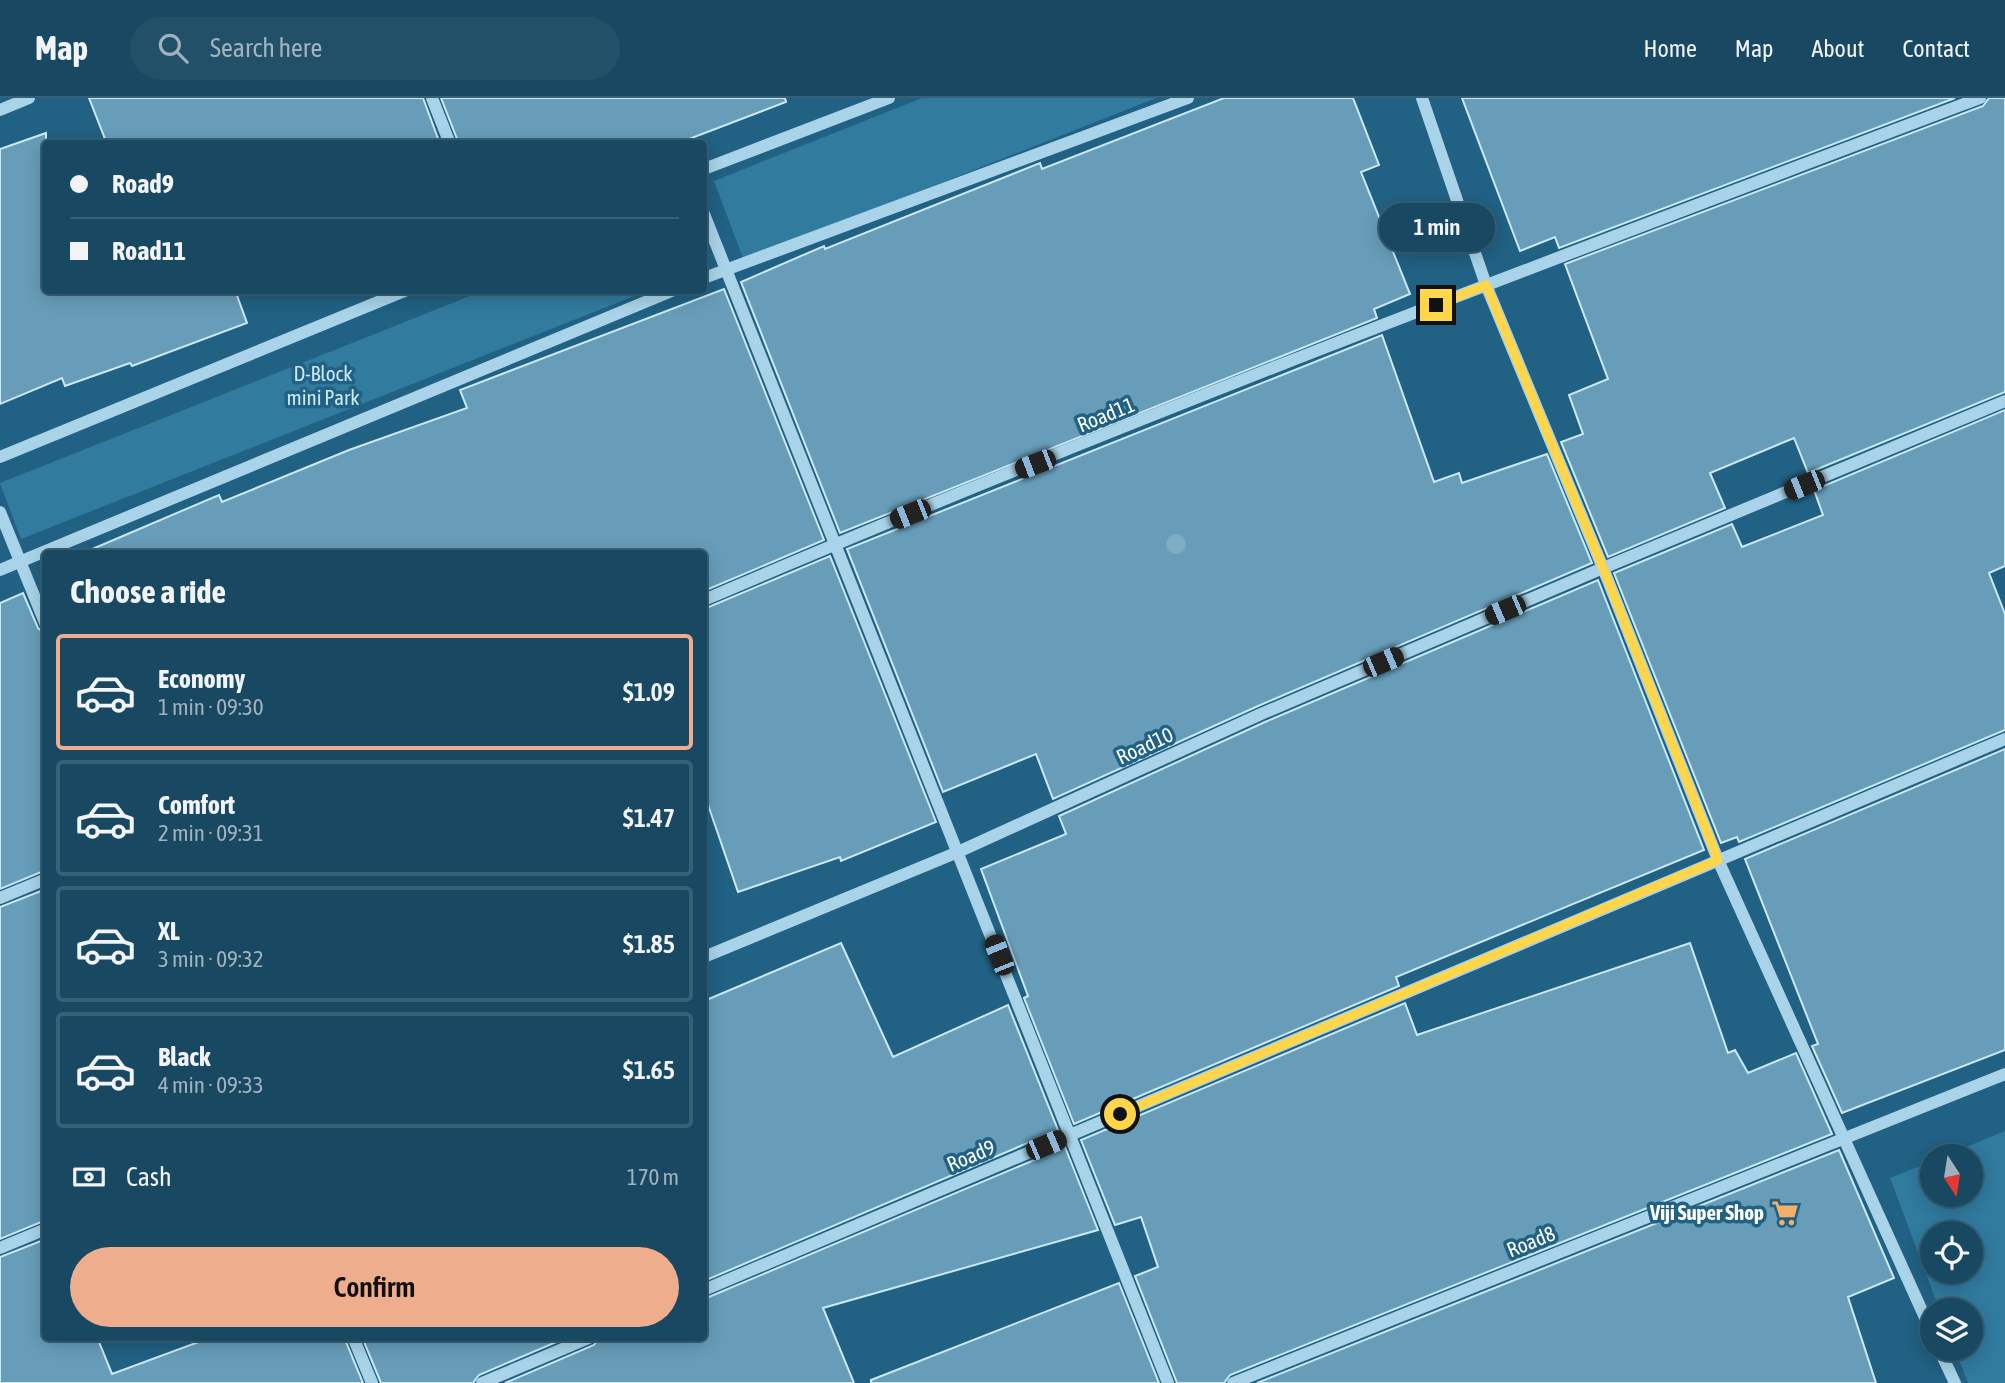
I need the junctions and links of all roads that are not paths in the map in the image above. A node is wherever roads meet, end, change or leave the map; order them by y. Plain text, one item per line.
1 (29, 98) edge
2 (432, 98) edge
3 (889, 98) edge
4 (1188, 98) edge
5 (1422, 98) edge
6 (1980, 98) edge
7 (0, 110) edge
8 (448, 140) edge
9 (707, 168) edge
10 (707, 222) edge
11 (725, 269) junction
12 (707, 277) edge
13 (1486, 285) junction
14 (397, 294) edge
15 (664, 294) edge
16 (2005, 401) edge
17 (0, 457) edge
18 (0, 512) edge
19 (835, 544) junction
20 (47, 550) edge
21 (42, 552) edge
22 (18, 562) junction
23 (1603, 568) junction
24 (0, 570) edge
25 (707, 599) edge
26 (42, 616) edge
27 (2005, 739) edge
28 (958, 852) junction
29 (1718, 860) junction
30 (42, 881) edge
31 (0, 898) edge
32 (707, 956) edge
33 (2005, 1074) edge
34 (1070, 1135) junction
35 (1843, 1137) junction
36 (42, 1231) edge
37 (0, 1248) edge
38 (707, 1289) edge
39 (1920, 1307) edge
40 (355, 1341) edge
41 (582, 1341) edge
42 (1945, 1361) edge
43 (372, 1383) edge
44 (482, 1383) edge
45 (1168, 1383) edge
46 (1233, 1383) edge
47 (1955, 1383) edge

1 - 7 street
2 - 8 street
3 - 9 street
4 - 11 street
5 - 13 street
6 - 13 street, Road11
10 - 11 street
11 - 12 street
11 - 19 street
13 - 19 street, Road11
13 - 23 street
14 - 17 street
15 - 20 street
16 - 23 street, Road10
18 - 22 street
19 - 25 street, Road11
19 - 28 street
21 - 22 street
22 - 24 street
22 - 26 street
23 - 28 street, Road10
23 - 29 street
27 - 29 street, Road9
28 - 32 street, Road10
28 - 34 street
29 - 34 street, Road9
29 - 35 street
30 - 31 street
33 - 35 street, Road8
34 - 38 street, Road9
34 - 45 street
35 - 39 street
35 - 46 street, Road8
36 - 37 street
40 - 43 street
41 - 44 street
42 - 47 street

